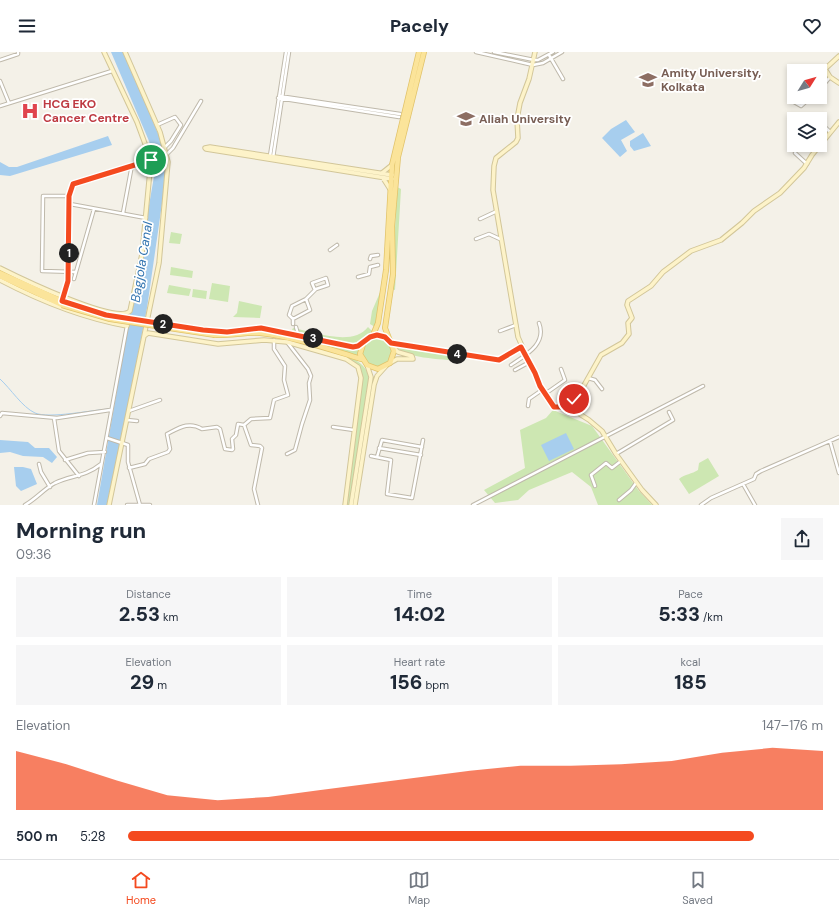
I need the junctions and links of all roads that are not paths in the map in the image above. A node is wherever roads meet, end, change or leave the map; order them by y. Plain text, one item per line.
1 (24, 52) edge
2 (104, 52) edge
3 (125, 52) edge
4 (288, 52) edge
5 (424, 52) edge
6 (476, 52) edge
7 (496, 52) edge
8 (536, 52) edge
9 (553, 52) edge
10 (562, 52) edge
11 (19, 53) edge
12 (418, 53) edge
13 (549, 55) junction
14 (839, 56) edge
15 (551, 58) junction
16 (0, 60) edge
17 (534, 60) junction
18 (533, 65) junction
19 (112, 71) junction
20 (830, 76) junction
21 (563, 79) dead end
22 (827, 80) edge
23 (0, 81) edge
24 (839, 83) edge
25 (280, 97) junction
26 (201, 101) dead end
27 (9, 103) junction
28 (0, 106) edge
29 (400, 116) dead end
30 (839, 122) edge
31 (157, 125) junction
32 (827, 129) edge
33 (830, 132) junction
34 (165, 146) junction
35 (795, 153) dead end
36 (167, 154) junction
37 (271, 158) junction
38 (151, 160) junction
39 (806, 164) junction
40 (132, 165) junction
41 (392, 165) junction
42 (382, 173) junction
43 (393, 177) junction
44 (382, 178) junction
45 (390, 189) junction
46 (69, 196) junction
47 (70, 204) junction
48 (94, 208) junction
49 (495, 212) junction
50 (123, 214) junction
51 (147, 218) junction
52 (480, 219) dead end
53 (500, 237) junction
54 (476, 239) dead end
55 (337, 245) dead end
56 (330, 250) dead end
57 (378, 255) dead end
58 (370, 259) dead end
59 (378, 265) dead end
60 (0, 268) edge
61 (68, 272) junction
62 (76, 272) junction
63 (0, 273) edge
64 (0, 276) edge
65 (358, 277) dead end
66 (74, 279) dead end
67 (0, 280) edge
68 (315, 290) junction
69 (306, 299) junction
70 (63, 301) junction
71 (129, 313) junction
72 (293, 319) junction
73 (539, 322) dead end
74 (293, 324) dead end
75 (516, 325) junction
76 (127, 326) junction
77 (296, 327) dead end
78 (500, 331) dead end
79 (214, 333) junction
80 (298, 334) junction
81 (373, 335) junction
82 (144, 336) junction
83 (274, 340) junction
84 (364, 341) junction
85 (287, 342) junction
86 (391, 343) junction
87 (326, 351) junction
88 (523, 351) junction
89 (362, 359) junction
90 (528, 363) junction
91 (367, 365) junction
92 (388, 365) junction
93 (511, 365) dead end
94 (561, 369) dead end
95 (515, 370) dead end
96 (588, 378) junction
97 (703, 386) dead end
98 (602, 389) dead end
99 (542, 390) junction
100 (545, 395) junction
101 (160, 400) dead end
102 (528, 406) dead end
103 (567, 406) junction
104 (110, 410) junction
105 (128, 411) junction
106 (669, 412) dead end
107 (0, 416) edge
108 (54, 418) junction
109 (126, 420) junction
110 (137, 421) dead end
111 (244, 425) junction
112 (333, 427) dead end
113 (354, 430) junction
114 (606, 436) junction
115 (839, 437) edge
116 (109, 438) junction
117 (423, 440) dead end
118 (830, 441) junction
119 (122, 442) junction
120 (422, 447) junction
121 (379, 448) junction
122 (105, 452) junction
123 (287, 454) dead end
124 (616, 454) junction
125 (421, 455) junction
126 (371, 456) dead end
127 (377, 457) junction
128 (65, 460) junction
129 (621, 461) junction
130 (39, 464) dead end
131 (101, 464) junction
132 (129, 468) junction
133 (839, 473) edge
134 (79, 476) junction
135 (636, 482) junction
136 (743, 484) junction
137 (595, 486) dead end
138 (50, 487) junction
139 (619, 500) dead end
140 (25, 505) edge
141 (94, 505) edge
142 (109, 505) edge
143 (127, 505) edge
144 (140, 505) edge
145 (150, 505) edge
146 (258, 505) edge
147 (345, 505) edge
148 (351, 505) edge
149 (355, 505) edge
150 (473, 505) edge
151 (656, 505) edge
152 (701, 505) edge
153 (755, 505) edge

1 - 11 street
2 - 19 street
3 - 31 street
4 - 25 street
5 - 43 main road
6 - 18 street
7 - 17 street
8 - 17 street
9 - 13 street
10 - 15 street
11 - 16 street
12 - 41 main road
13 - 15 street
13 - 17 street
14 - 20 street
15 - 18 street
15 - 21 street
17 - 18 street
18 - 49 street
19 - 27 street
19 - 38 street
20 - 22 street
20 - 24 street
23 - 27 street
25 - 29 street
25 - 37 street
26 - 36 street
27 - 28 street
30 - 33 street
31 - 34 street
31 - 34 street
32 - 33 street
33 - 39 street
34 - 36 street
35 - 39 street
36 - 82 street
37 - 37 street
37 - 42 street
37 - 44 street
38 - 40 street
38 - 51 street
39 - 96 street
40 - 46 street
40 - 50 street
41 - 42 street
41 - 43 main road
42 - 43 street
43 - 44 street
43 - 45 main road
43 - 86 main road
44 - 45 street
45 - 81 main road
46 - 47 street
46 - 61 street
47 - 48 street
47 - 61 street
48 - 50 street
48 - 62 street
49 - 52 street
49 - 53 street
50 - 51 street
51 - 71 street
53 - 54 street
53 - 75 street
55 - 56 street
57 - 58 street
59 - 65 street
60 - 70 street
61 - 62 street
61 - 70 street
62 - 66 street
63 - 70 main road
64 - 70 main road
67 - 76 street
68 - 68 street
68 - 69 street
69 - 72 street
69 - 72 street
70 - 71 street
70 - 79 main road, bridge
71 - 76 street
72 - 74 street
73 - 88 street
75 - 78 street
75 - 88 street
76 - 104 street
77 - 80 street
79 - 80 main road
79 - 87 main road
80 - 84 main road
81 - 84 main road
81 - 86 main road
82 - 83 street
82 - 105 street
83 - 85 street
83 - 111 street
84 - 89 main road
85 - 87 street
85 - 123 street
86 - 88 street
86 - 92 main road
86 - 92 street
87 - 89 main road
87 - 113 street
88 - 90 street
88 - 93 street
89 - 91 main road
90 - 95 street
90 - 99 street
91 - 92 main road
91 - 148 street
92 - 149 street
94 - 100 street
96 - 98 street
96 - 103 street
97 - 114 street
99 - 100 street
99 - 102 street
100 - 103 street
101 - 105 street
103 - 114 street
104 - 108 street
104 - 116 street
105 - 109 street
106 - 124 street
107 - 108 street
108 - 128 street
109 - 110 street
109 - 119 street
111 - 132 street
111 - 146 street
112 - 113 street
113 - 147 street
114 - 124 street
114 - 150 street
115 - 118 street
116 - 119 street
116 - 122 street
117 - 120 street
118 - 133 street
118 - 136 street
119 - 132 street
119 - 142 street
120 - 121 street
120 - 125 street
121 - 125 street
121 - 127 street
122 - 128 street
122 - 131 street
124 - 129 street
125 - 127 street
126 - 127 street
128 - 134 street
129 - 135 street
129 - 137 street
130 - 138 street
131 - 134 street
131 - 141 street
132 - 144 street
134 - 138 street
135 - 139 street
135 - 151 street
136 - 152 street
136 - 153 street
138 - 140 street
143 - 144 street
144 - 145 street

